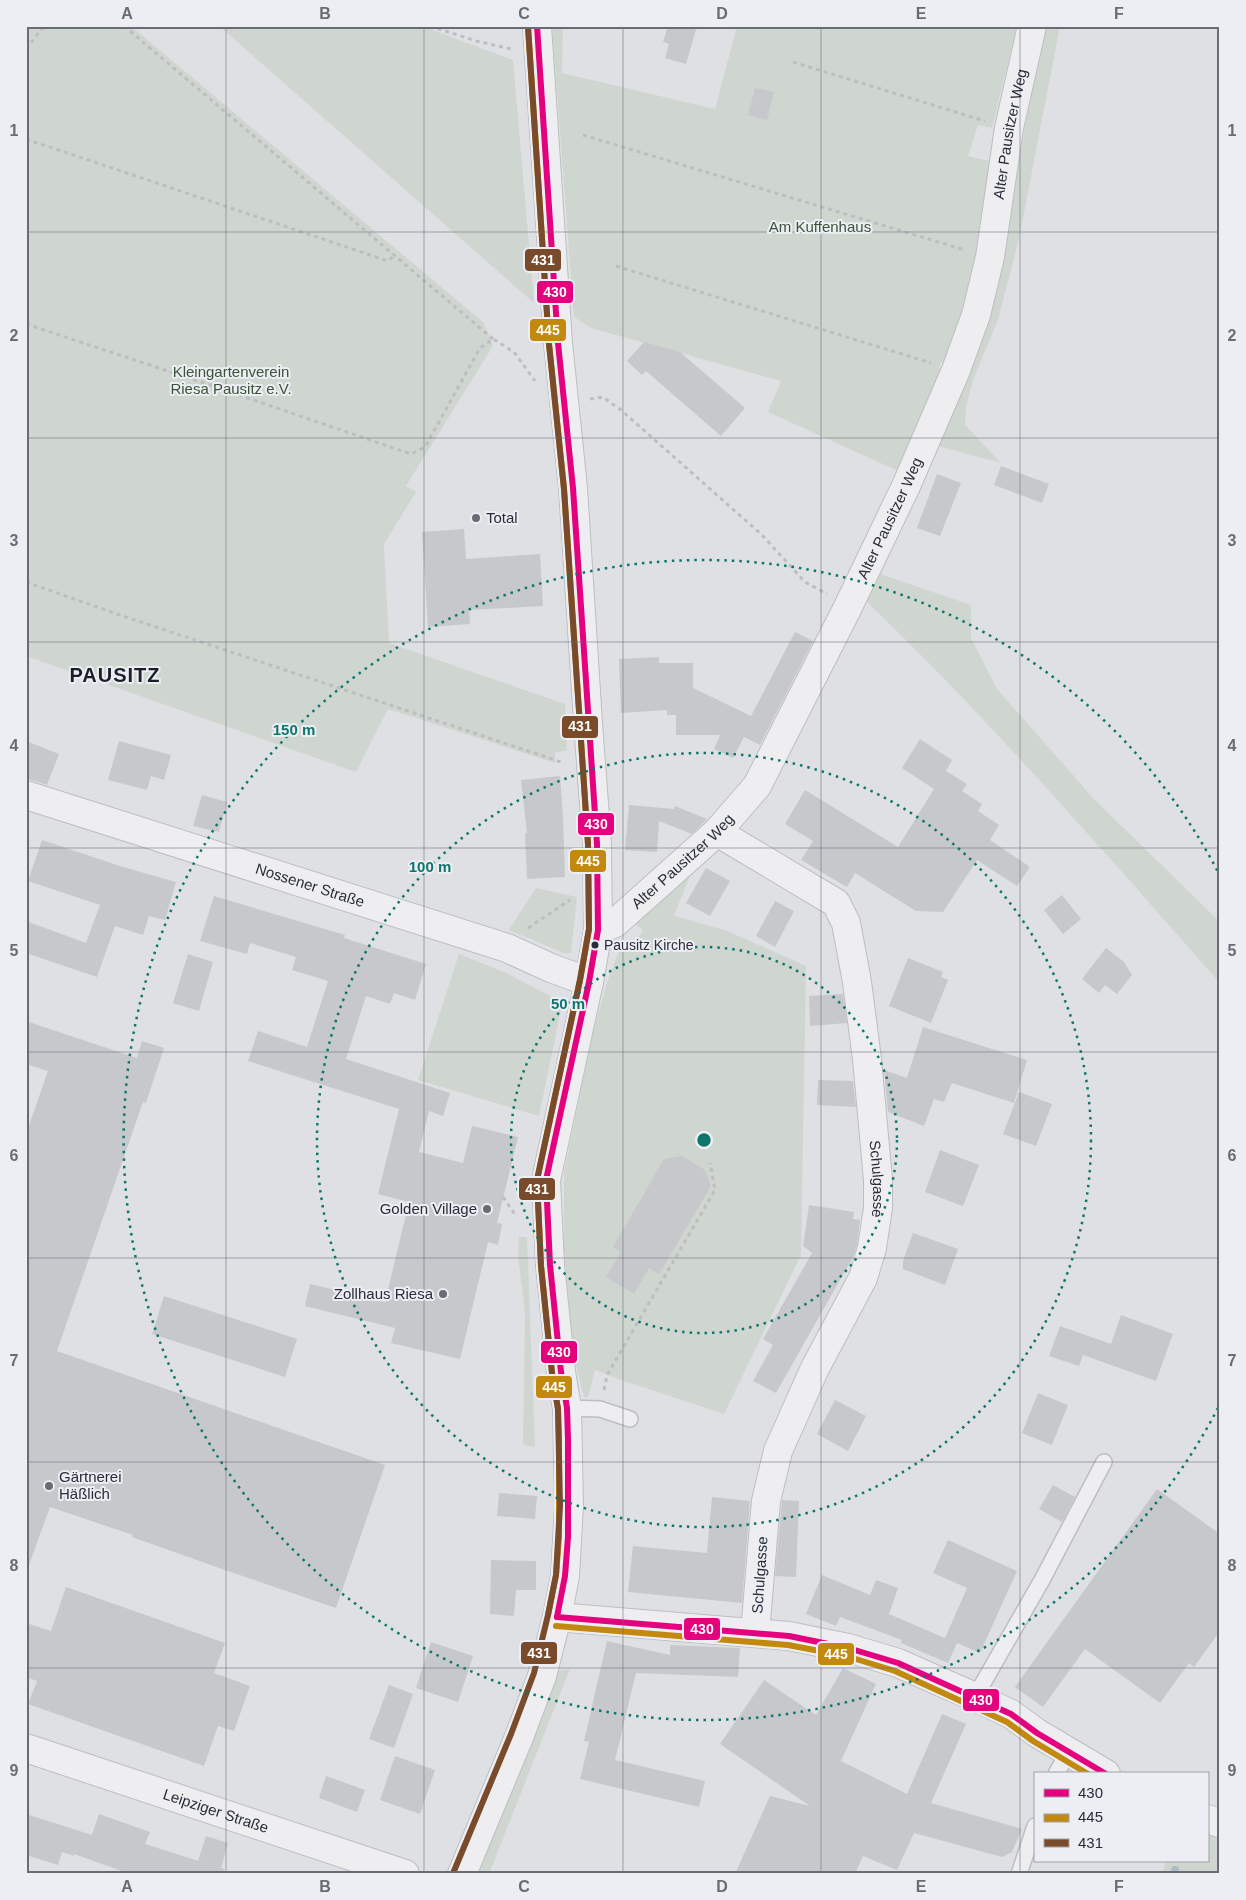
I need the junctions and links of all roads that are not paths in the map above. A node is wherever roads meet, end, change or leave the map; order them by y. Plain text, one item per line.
1 (1032, 26) edge
2 (538, 37) edge
3 (26, 796) edge
4 (717, 832) junction
5 (598, 930) junction
6 (589, 982) junction
7 (567, 1408) junction
8 (630, 1419) dead end
9 (1104, 1462) dead end
10 (558, 1617) junction
11 (756, 1633) junction
12 (975, 1697) junction
13 (26, 1748) edge
14 (1062, 1762) edge
15 (1099, 1772) edge
16 (1208, 1819) edge
17 (1220, 1823) edge
18 (1034, 1829) edge
19 (405, 1874) edge
20 (462, 1874) edge
21 (1020, 1874) edge

1 - 4 street, Alter Pausitzer Weg
2 - 5 street
3 - 6 street, Nossener Straße
4 - 5 street, Alter Pausitzer Weg
4 - 11 street, Schulgasse
5 - 6 street
6 - 7 street
7 - 8 lane
7 - 10 street
9 - 12 lane
10 - 11 street
10 - 20 street
11 - 12 street
12 - 14 street
13 - 19 street, Leipziger Straße
14 - 15 street
16 - 17 street
18 - 21 lane

